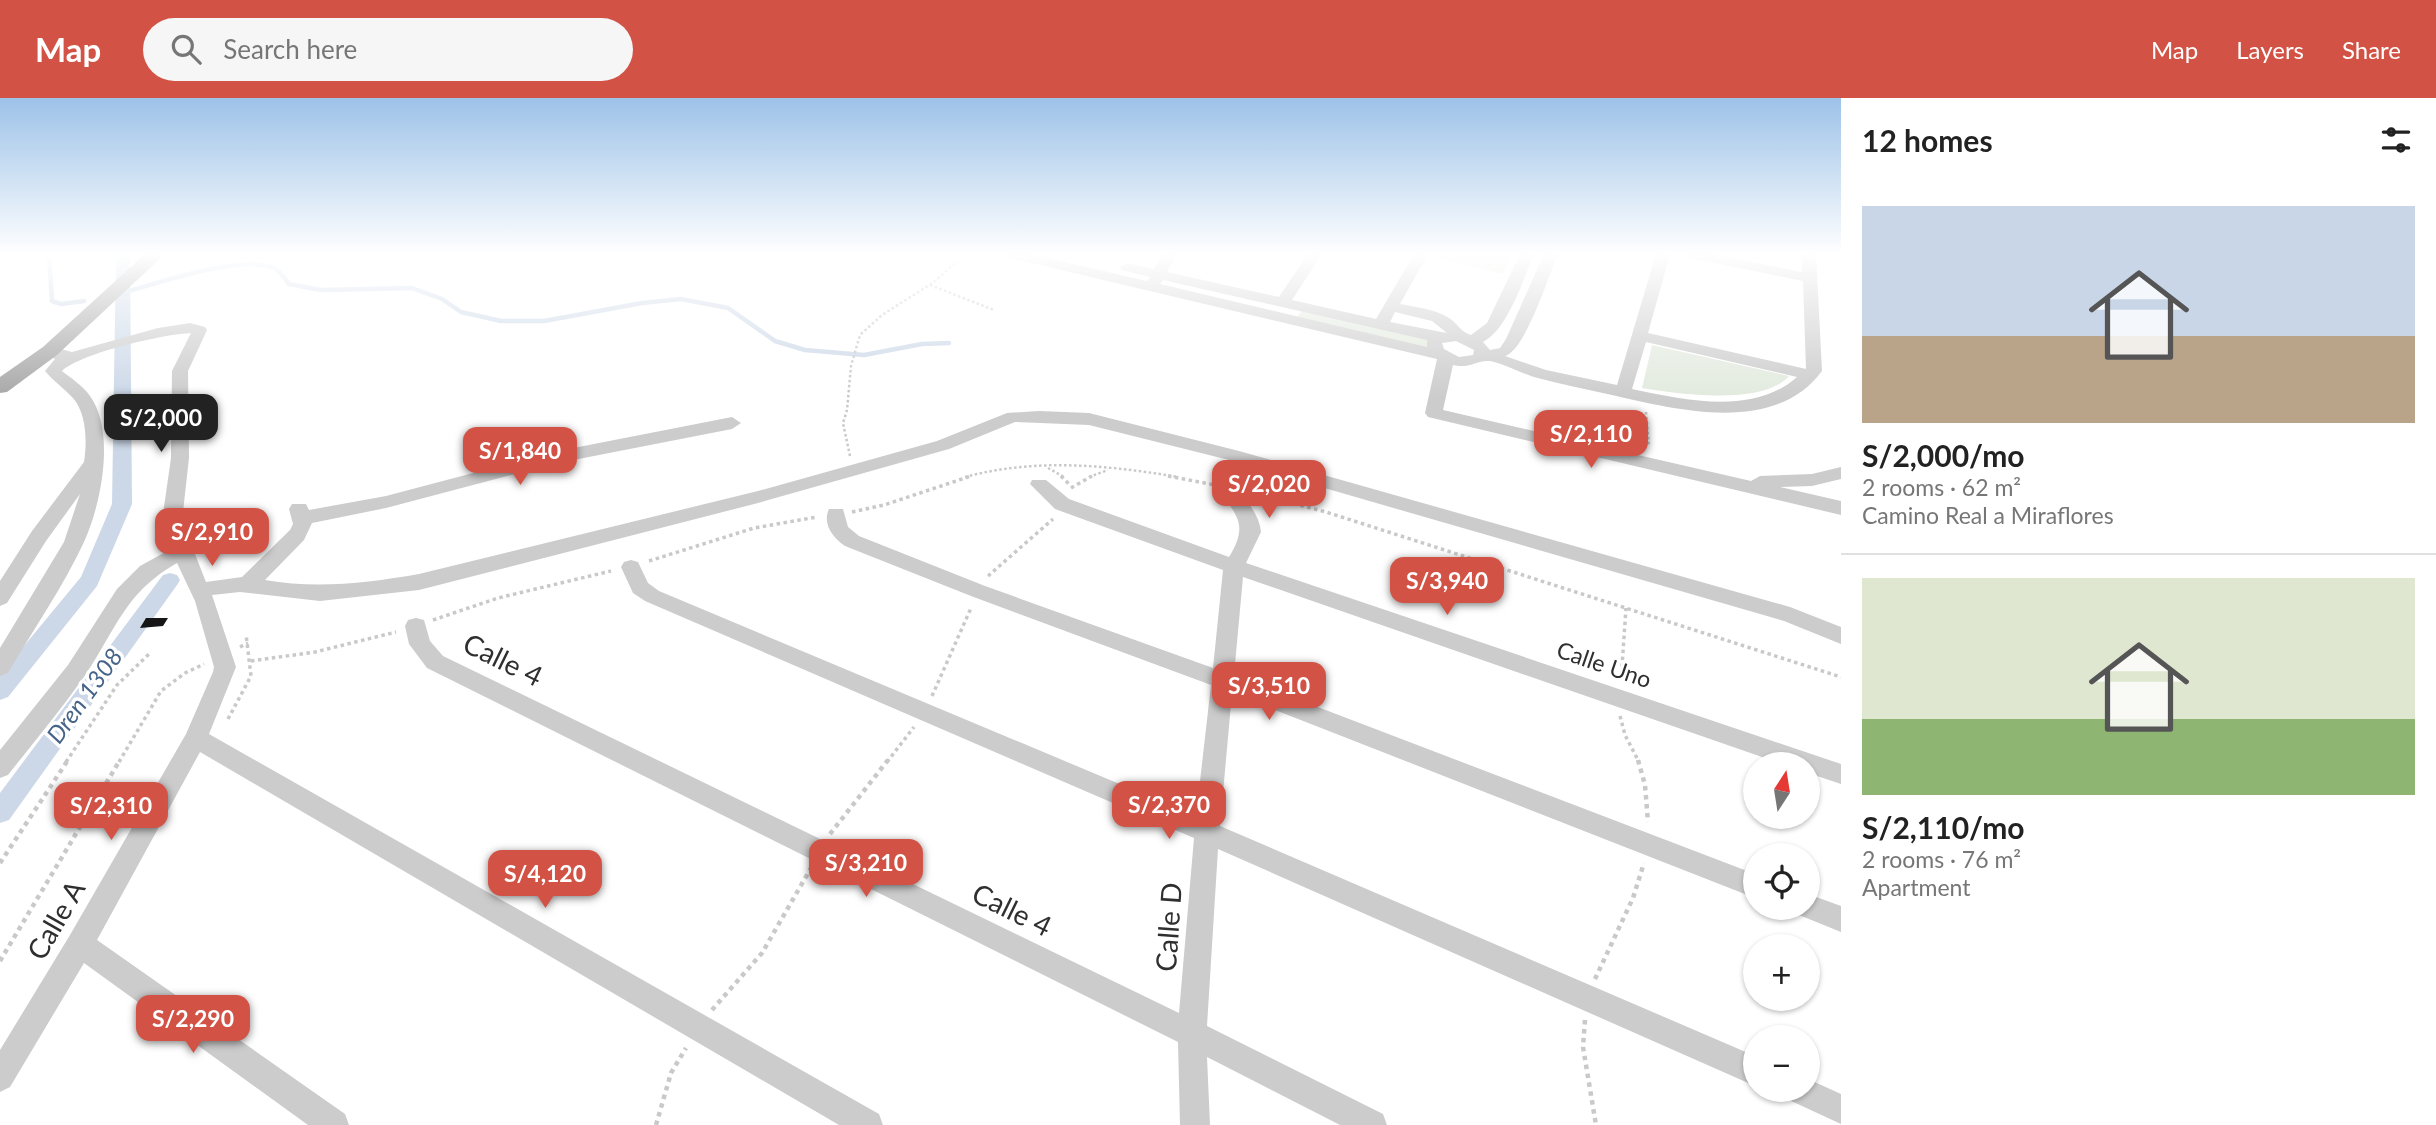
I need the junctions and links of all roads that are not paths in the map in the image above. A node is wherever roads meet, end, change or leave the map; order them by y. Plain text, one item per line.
1 (103, 302) edge
2 (1245, 302) edge
3 (1283, 302) edge
4 (1394, 302) edge
5 (1505, 302) edge
6 (1530, 302) edge
7 (1650, 302) edge
8 (1811, 302) edge
9 (1391, 307) junction
10 (1381, 324) junction
11 (1640, 336) junction
12 (1464, 339) junction
13 (1442, 350) junction
14 (50, 351) junction
15 (1485, 356) junction
16 (72, 357) junction
17 (1811, 375) junction
18 (0, 387) edge
19 (1623, 391) junction
20 (733, 423) dead end
21 (1240, 457) junction
22 (93, 463) junction
23 (1841, 473) edge
24 (1041, 475) road end
25 (1730, 483) junction
26 (1841, 509) edge
27 (836, 514) road end
28 (182, 552) junction
29 (1234, 566) junction
30 (631, 567) road end
31 (248, 584) junction
32 (202, 596) junction
33 (0, 598) edge
34 (416, 626) road end
35 (1841, 636) edge
36 (0, 667) edge
37 (1222, 680) junction
38 (196, 738) junction
39 (0, 768) edge
40 (1841, 774) edge
41 (1207, 832) junction
42 (1743, 881) edge
43 (1820, 911) edge
44 (1841, 919) edge
45 (80, 944) junction
46 (1192, 1034) junction
47 (1743, 1066) edge
48 (0, 1077) edge
49 (1820, 1100) edge
50 (1841, 1109) edge
51 (334, 1125) edge
52 (868, 1125) edge
53 (1195, 1125) edge
54 (1372, 1125) edge

1 - 14 main road
2 - 13 street
3 - 10 street
4 - 9 street
5 - 12 street
6 - 15 street
7 - 11 street
8 - 17 street
9 - 10 street
9 - 12 street
10 - 13 street
11 - 17 street
11 - 19 street
12 - 13 street
12 - 15 street
13 - 15 street
13 - 25 street
14 - 16 street
14 - 18 main road
15 - 19 street
16 - 22 street
16 - 28 street, Calle A
17 - 19 street
20 - 31 street
21 - 29 street
21 - 31 street
21 - 35 street
22 - 33 street
22 - 36 street
23 - 25 street
24 - 29 street, Calle Uno
25 - 26 street
27 - 37 street
28 - 32 street, Calle A
28 - 39 street
29 - 37 street, Calle D
29 - 40 street, Calle Uno
30 - 41 street
31 - 32 street
32 - 38 street, Calle A
34 - 46 street, Calle 4
37 - 41 street, Calle D
37 - 42 street
38 - 45 street, Calle A
38 - 52 street
41 - 46 street, Calle D
41 - 47 street
43 - 44 street
45 - 48 street, Calle A
45 - 51 street
46 - 53 street, Calle D
46 - 54 street, Calle 4
49 - 50 street

